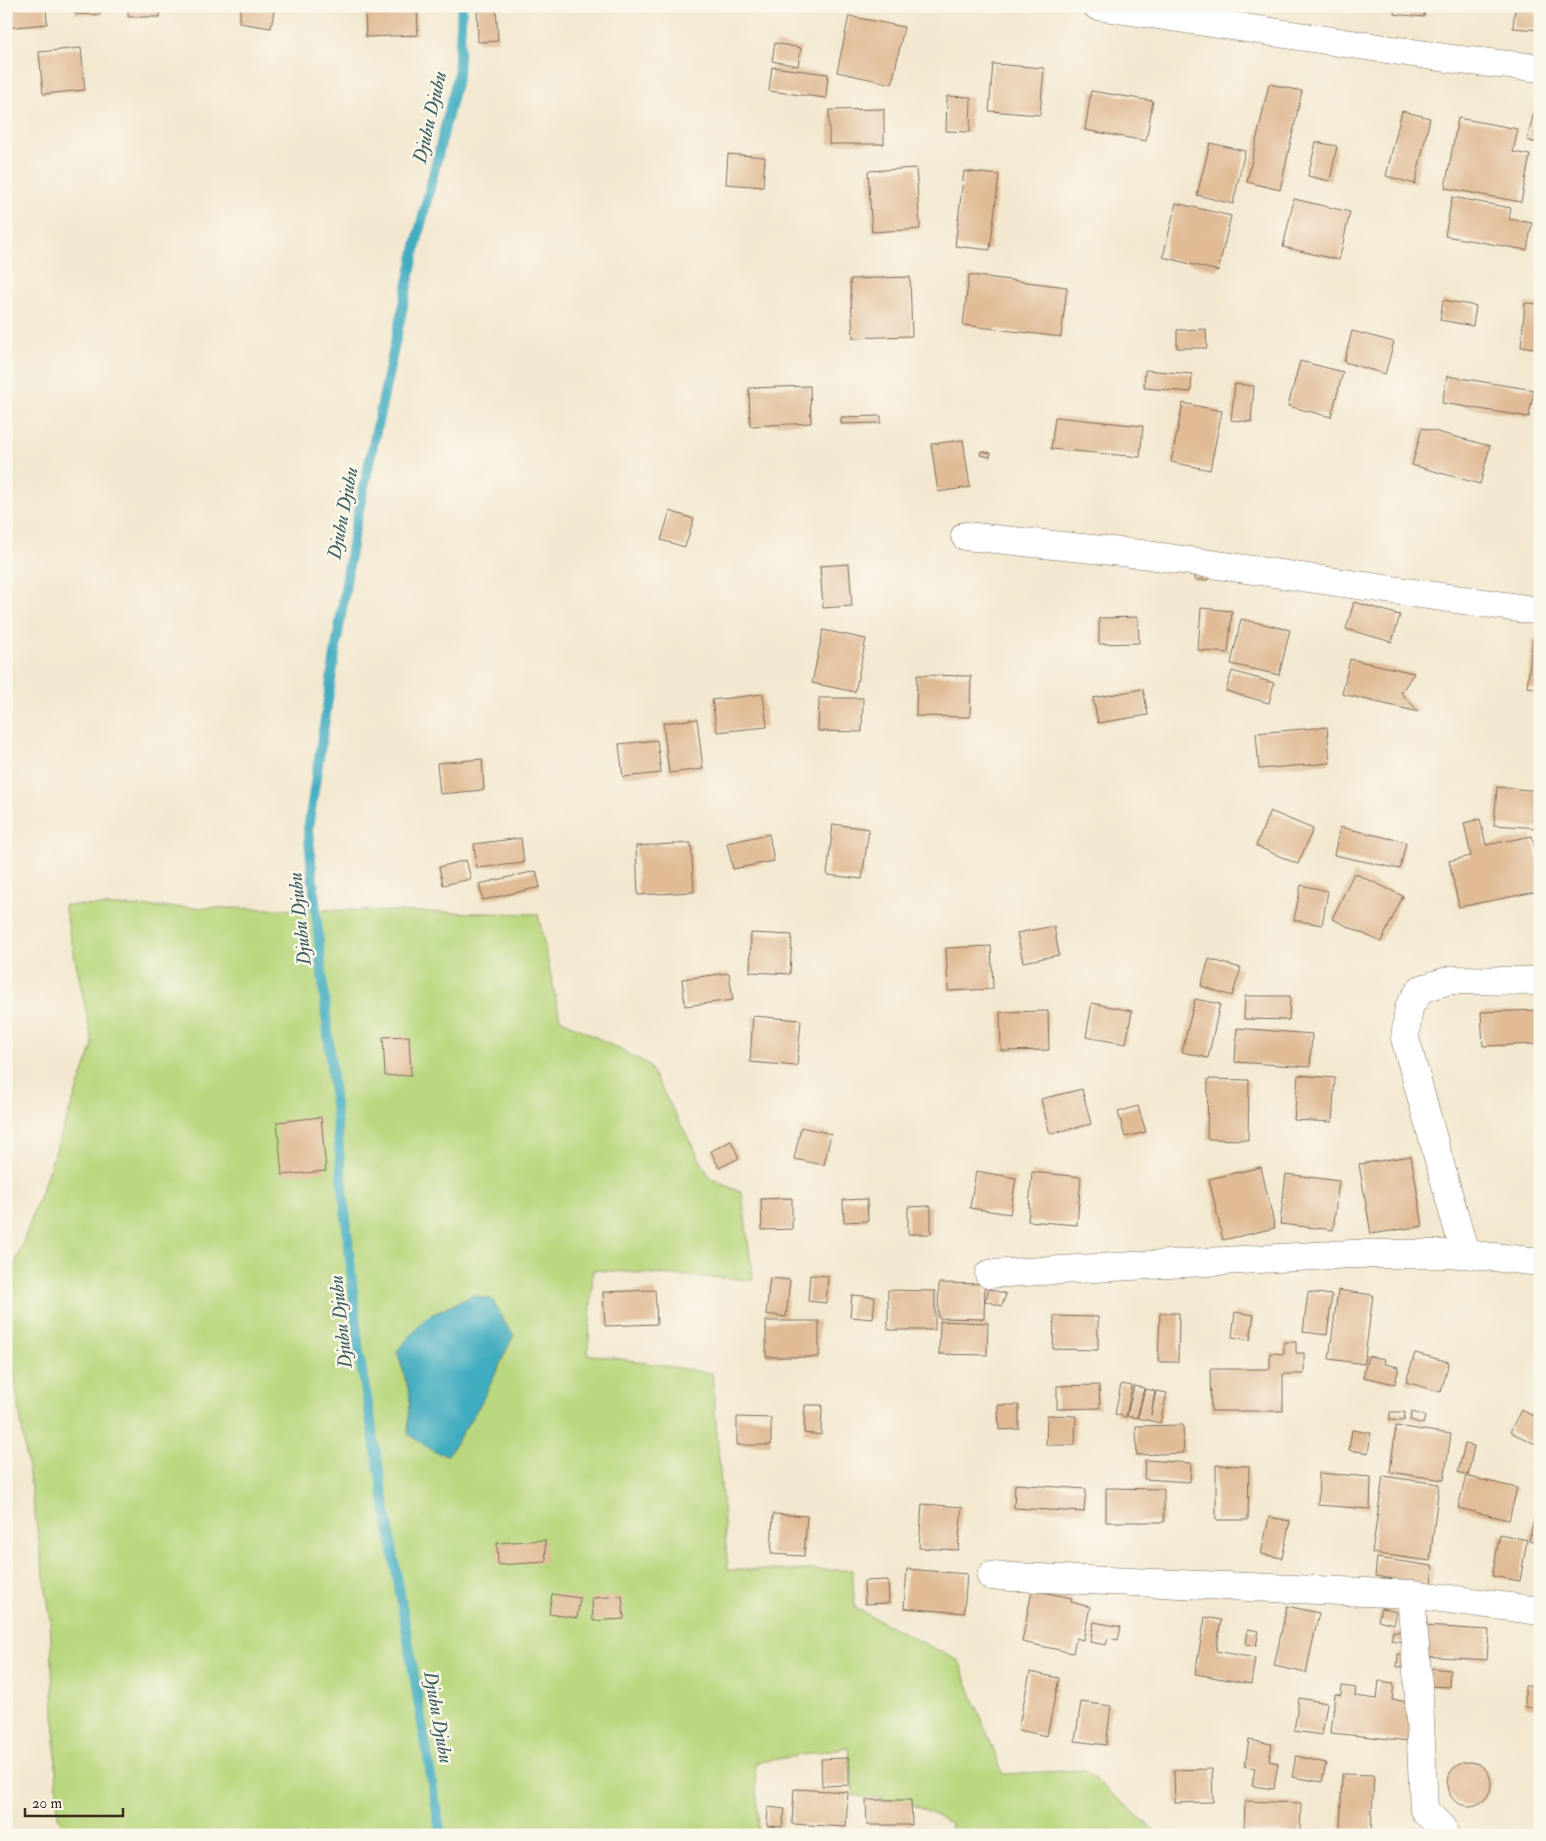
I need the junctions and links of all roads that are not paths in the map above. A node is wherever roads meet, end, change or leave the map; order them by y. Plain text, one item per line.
1 (1097, 6) edge
2 (1540, 68) edge
3 (966, 536) dead end
4 (1540, 611) edge
5 (1540, 981) edge
6 (1464, 1254) junction
7 (1540, 1262) edge
8 (989, 1274) dead end
9 (991, 1576) dead end
10 (1411, 1594) junction
11 (1540, 1611) edge
12 (1446, 1835) edge

1 - 2 street
3 - 4 street
5 - 6 street
6 - 7 street
6 - 8 street
9 - 10 street
10 - 11 street
10 - 12 street

